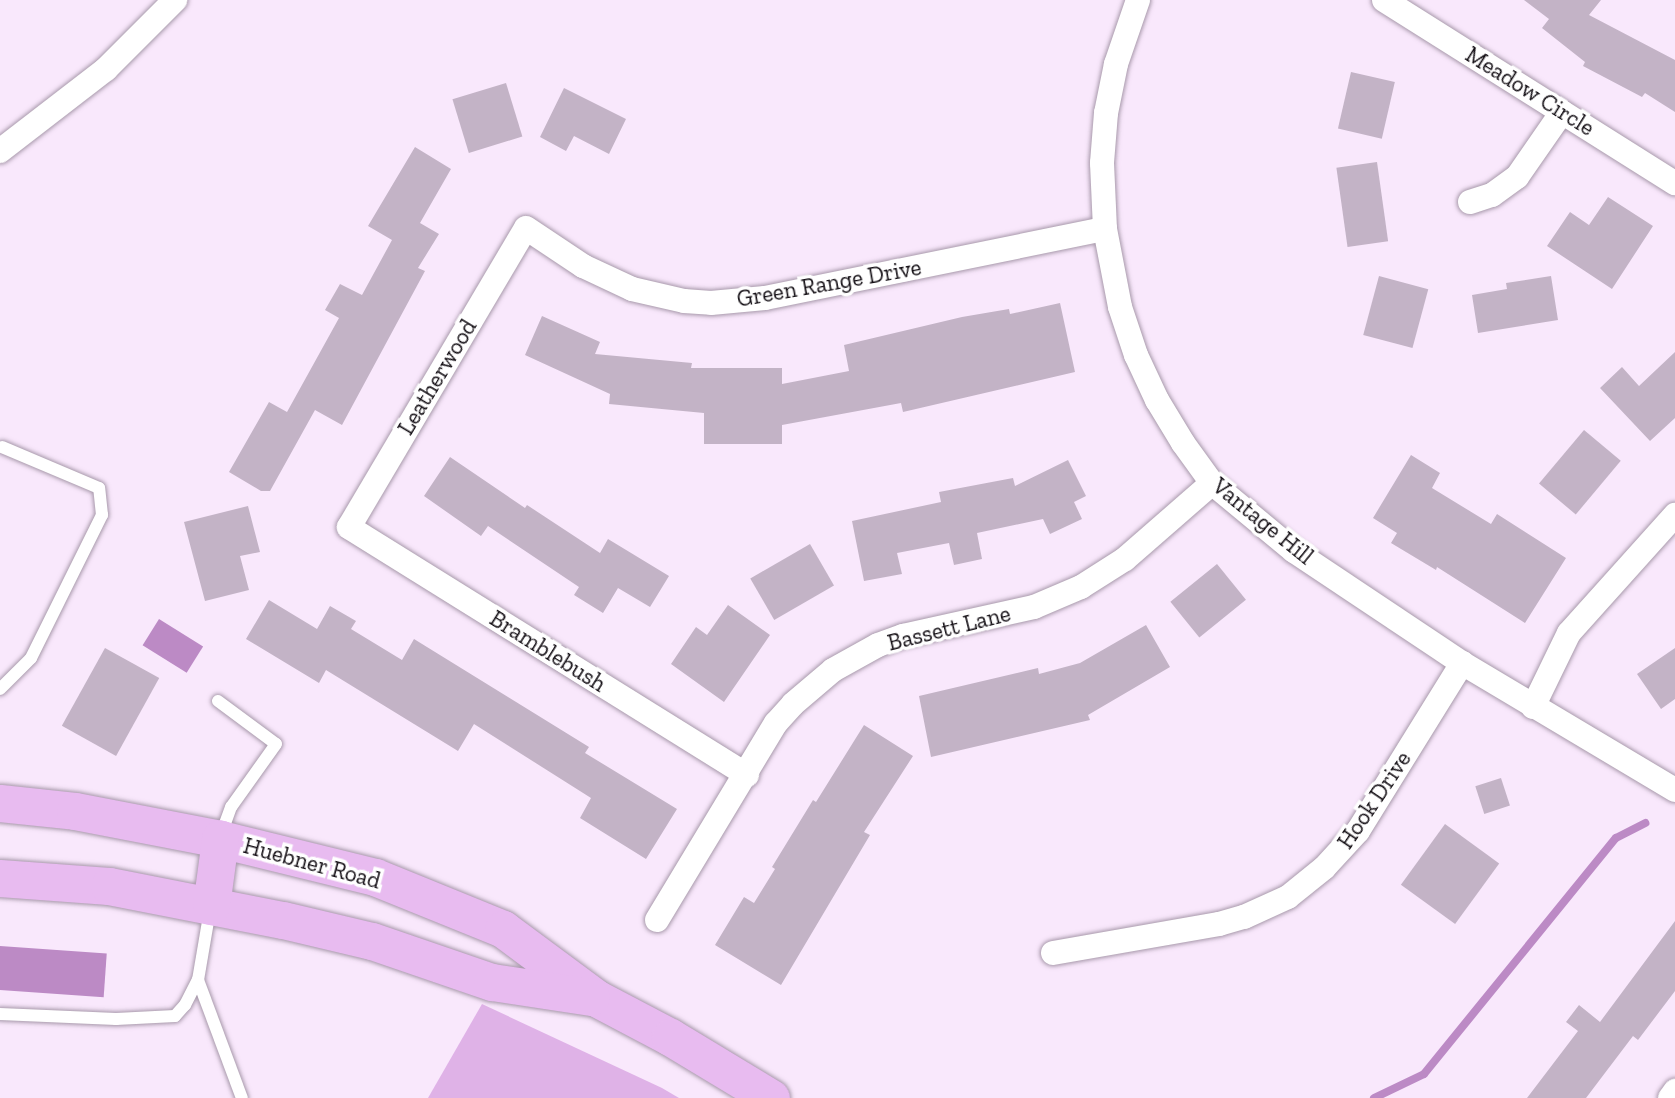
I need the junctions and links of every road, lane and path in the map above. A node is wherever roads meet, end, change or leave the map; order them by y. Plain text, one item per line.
1 (175, 0) edge
2 (1138, 0) edge
3 (1384, 0) edge
4 (1562, 112) junction
5 (3, 153) edge
6 (1675, 183) edge
7 (1470, 202) dead end
8 (526, 228) joint
9 (1105, 229) junction
10 (2, 447) dead end
11 (1212, 482) junction
12 (1675, 515) edge
13 (349, 527) joint
14 (1462, 663) junction
15 (0, 689) edge
16 (218, 701) dead end
17 (1533, 707) junction
18 (747, 775) junction
19 (1675, 790) edge
20 (0, 803) edge
21 (220, 839) junction
22 (0, 878) edge
23 (211, 906) junction
24 (657, 920) dead end
25 (1054, 953) dead end
26 (198, 980) junction
27 (596, 998) junction
28 (0, 1014) edge
29 (1675, 1091) edge
30 (242, 1098) edge
31 (771, 1098) edge
32 (1670, 1098) edge

1 - 5 street
2 - 9 street, Vantage Hill
3 - 4 street, Meadow Circle
4 - 6 street, Meadow Circle
4 - 7 street
8 - 9 street, Green Range Drive
8 - 13 street, Leatherwood
9 - 11 street, Vantage Hill
10 - 15 lane
11 - 14 street, Vantage Hill
11 - 18 street, Bassett Lane
12 - 17 street
13 - 18 street, Bramblebush
14 - 17 street, Vantage Hill
14 - 25 street, Hook Drive
16 - 21 lane
17 - 19 street, Vantage Hill
18 - 24 street, Bassett Lane
20 - 21 main road, Huebner Road
21 - 23 main road
21 - 27 main road, Huebner Road
22 - 23 main road, Huebner Road
23 - 26 lane
23 - 27 main road, Huebner Road
26 - 28 lane
26 - 30 lane
27 - 31 main road, Huebner Road
29 - 32 street

